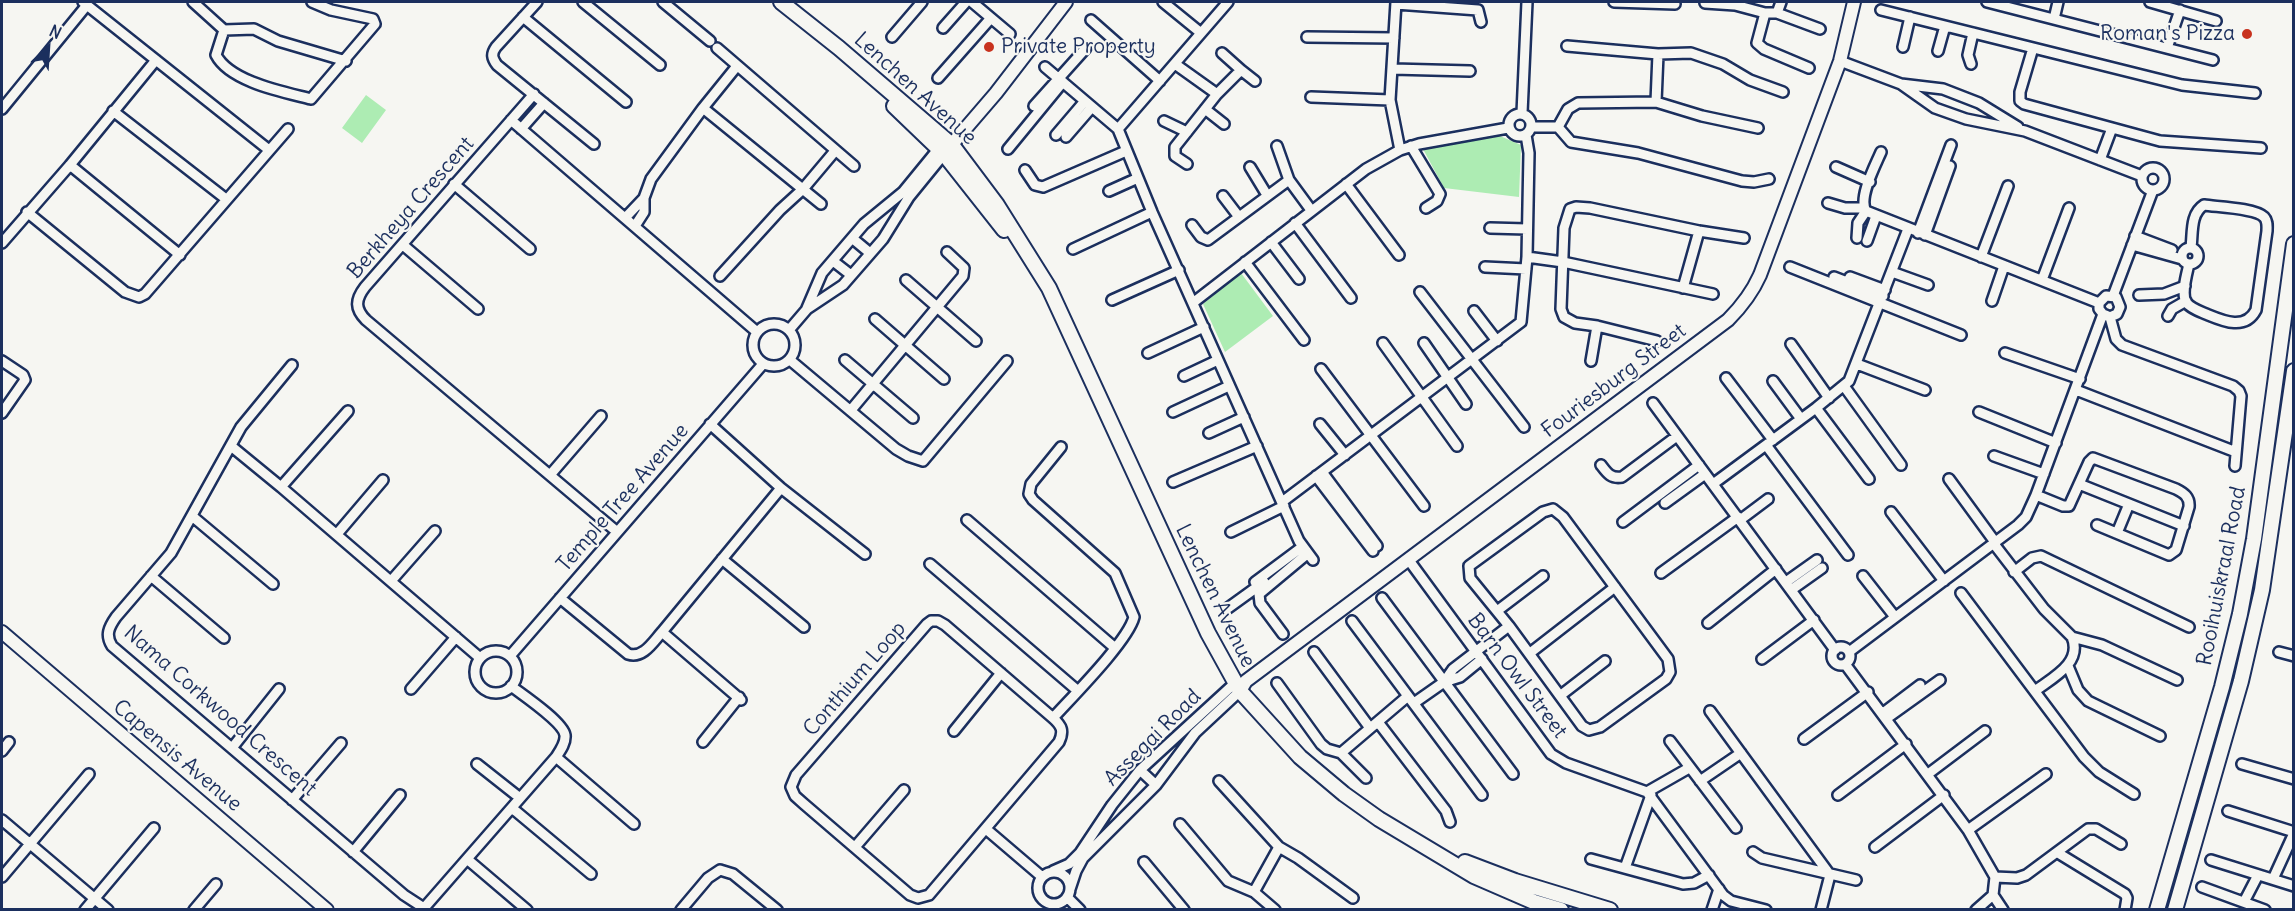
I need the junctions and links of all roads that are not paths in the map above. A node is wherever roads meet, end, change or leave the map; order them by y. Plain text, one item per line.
1 (193, 2) edge
2 (312, 2) edge
3 (537, 2) edge
4 (583, 2) edge
5 (663, 2) edge
6 (922, 2) edge
7 (966, 2) edge
8 (972, 2) edge
9 (1066, 2) edge
10 (1163, 2) edge
11 (1228, 2) edge
12 (1527, 2) edge
13 (1614, 2) edge
14 (1781, 2) edge
15 (1854, 2) edge
16 (1987, 2) edge
17 (2058, 2) edge
18 (2150, 2) edge
19 (85, 3) edge
20 (1396, 3) edge
21 (1705, 3) dead end
22 (1675, 4) dead end
23 (787, 6) edge
24 (1881, 10) dead end
25 (2180, 10) junction
26 (1765, 13) junction
27 (1777, 13) junction
28 (523, 17) junction
29 (1910, 17) junction
30 (991, 18) junction
31 (2054, 19) junction
32 (1091, 20) dead end
33 (2216, 21) dead end
34 (1481, 22) dead end
35 (1945, 26) junction
36 (944, 28) dead end
37 (1820, 29) dead end
38 (224, 30) junction
39 (1201, 33) junction
40 (1973, 33) junction
41 (1010, 34) dead end
42 (892, 37) dead end
43 (1307, 37) dead end
44 (1394, 38) junction
45 (710, 41) dead end
46 (1567, 46) dead end
47 (1903, 47) dead end
48 (717, 48) dead end
49 (1086, 48) dead end
50 (2033, 48) junction
51 (2167, 48) junction
52 (1938, 51) dead end
53 (1222, 53) dead end
54 (1658, 54) junction
55 (156, 60) junction
56 (2212, 60) dead end
57 (346, 61) junction
58 (1840, 61) junction
59 (1175, 64) junction
60 (1971, 64) dead end
61 (660, 65) dead end
62 (737, 66) junction
63 (1045, 67) dead end
64 (1809, 68) dead end
65 (1241, 70) junction
66 (1393, 71) junction
67 (1470, 71) dead end
68 (1462, 77) dead end
69 (938, 78) dead end
70 (1060, 80) junction
71 (1160, 81) junction
72 (1255, 81) dead end
73 (1901, 84) junction
74 (1943, 89) junction
75 (1783, 92) dead end
76 (2255, 93) dead end
77 (534, 94) junction
78 (1217, 94) junction
79 (1315, 100) dead end
80 (626, 102) dead end
81 (1656, 102) junction
82 (544, 103) junction
83 (1390, 103) junction
84 (1089, 104) junction
85 (1034, 106) dead end
86 (703, 108) junction
87 (1935, 108) junction
88 (2, 109) edge
89 (1205, 109) junction
90 (114, 111) junction
91 (1522, 113) junction
92 (511, 120) junction
93 (1164, 121) dead end
94 (1224, 124) dead end
95 (1558, 127) junction
96 (1508, 128) junction
97 (1758, 128) dead end
98 (2112, 128) junction
99 (288, 129) dead end
100 (521, 129) junction
101 (1118, 129) junction
102 (1528, 131) junction
103 (2025, 131) junction
104 (1187, 132) junction
105 (1061, 136) dead end
106 (594, 144) dead end
107 (1950, 145) dead end
108 (1277, 146) dead end
109 (1411, 146) junction
110 (945, 147) junction
111 (2261, 148) dead end
112 (1008, 149) dead end
113 (269, 150) junction
114 (1400, 150) junction
115 (835, 151) junction
116 (1127, 152) junction
117 (1881, 152) dead end
118 (2100, 160) junction
119 (1187, 164) dead end
120 (70, 165) junction
121 (854, 166) dead end
122 (1950, 166) dead end
123 (1250, 167) dead end
124 (1836, 167) dead end
125 (1025, 170) dead end
126 (2142, 176) junction
127 (1138, 178) junction
128 (1769, 178) dead end
129 (1289, 180) junction
130 (1066, 181) dead end
131 (1870, 182) junction
132 (454, 184) junction
133 (1347, 184) junction
134 (2008, 186) dead end
135 (803, 189) junction
136 (2153, 190) junction
137 (1109, 191) dead end
138 (1267, 195) junction
139 (1223, 196) dead end
140 (644, 198) junction
141 (226, 199) junction
142 (1828, 203) dead end
143 (821, 204) dead end
144 (1426, 208) dead end
145 (2069, 208) dead end
146 (1151, 209) junction
147 (1311, 210) junction
148 (1865, 210) junction
149 (27, 212) junction
150 (1876, 216) junction
151 (625, 218) junction
152 (1239, 218) junction
153 (1297, 221) junction
154 (1192, 225) dead end
155 (634, 226) junction
156 (1490, 228) dead end
157 (1527, 229) junction
158 (1908, 229) junction
159 (1699, 231) junction
160 (1922, 234) junction
161 (852, 238) junction
162 (1744, 238) dead end
163 (2134, 240) junction
164 (1271, 242) junction
165 (2, 243) edge
166 (2294, 244) edge
167 (402, 245) junction
168 (1075, 245) dead end
169 (2191, 248) junction
170 (530, 249) dead end
171 (947, 252) dead end
172 (870, 253) junction
173 (180, 255) junction
174 (1327, 255) dead end
175 (1399, 255) dead end
176 (1527, 257) junction
177 (1981, 257) junction
178 (2184, 259) junction
179 (833, 261) junction
180 (1245, 262) junction
181 (1563, 262) junction
182 (2004, 266) junction
183 (1485, 267) dead end
184 (1790, 267) dead end
185 (1526, 269) junction
186 (1812, 269) dead end
187 (1179, 270) junction
188 (1892, 272) junction
189 (1839, 273) dead end
190 (851, 274) junction
191 (720, 276) dead end
192 (1299, 279) dead end
193 (906, 280) dead end
194 (2042, 280) junction
195 (1929, 285) dead end
196 (2186, 286) junction
197 (1683, 288) junction
198 (1420, 292) dead end
199 (1713, 294) dead end
200 (2139, 295) dead end
201 (1883, 296) junction
202 (2113, 296) junction
203 (1351, 298) dead end
204 (1112, 300) dead end
205 (1992, 301) dead end
206 (2186, 301) junction
207 (1194, 302) junction
208 (2099, 303) junction
209 (938, 307) junction
210 (478, 309) dead end
211 (807, 309) junction
212 (1474, 311) dead end
213 (2106, 316) junction
214 (2168, 316) dead end
215 (875, 319) dead end
216 (1202, 325) junction
217 (1597, 326) junction
218 (789, 330) junction
219 (757, 332) junction
220 (1961, 335) dead end
221 (1161, 340) dead end
222 (1304, 340) dead end
223 (976, 341) dead end
224 (1497, 341) junction
225 (1657, 341) dead end
226 (1383, 343) dead end
227 (1424, 343) dead end
228 (1791, 344) dead end
229 (905, 345) junction
230 (1148, 353) dead end
231 (2005, 353) dead end
232 (1473, 359) junction
233 (790, 360) junction
234 (845, 360) dead end
235 (1218, 360) junction
236 (2, 361) edge
237 (1007, 361) dead end
238 (1591, 361) dead end
239 (763, 364) junction
240 (1857, 364) junction
241 (291, 365) dead end
242 (1321, 369) dead end
243 (2294, 371) edge
244 (1184, 376) dead end
245 (1449, 377) junction
246 (1726, 378) dead end
247 (944, 379) dead end
248 (2080, 379) junction
249 (1773, 381) dead end
250 (873, 383) junction
251 (1229, 386) junction
252 (1844, 387) junction
253 (1925, 390) dead end
254 (2076, 390) junction
255 (1422, 397) junction
256 (1829, 398) junction
257 (1653, 403) dead end
258 (1466, 404) dead end
259 (1816, 408) junction
260 (851, 410) junction
261 (348, 411) dead end
262 (1173, 412) dead end
263 (1979, 412) dead end
264 (2, 413) edge
265 (601, 416) dead end
266 (1244, 417) junction
267 (913, 418) dead end
268 (1801, 419) junction
269 (710, 424) junction
270 (1320, 424) dead end
271 (1524, 427) dead end
272 (1209, 433) dead end
273 (1371, 435) junction
274 (1677, 436) junction
275 (1769, 443) junction
276 (2056, 443) junction
277 (1257, 446) junction
278 (1457, 446) dead end
279 (231, 447) junction
280 (1061, 447) dead end
281 (2236, 452) junction
282 (1345, 455) junction
283 (1994, 456) dead end
284 (1601, 465) dead end
285 (1699, 465) junction
286 (1901, 465) dead end
287 (2235, 466) dead end
288 (1322, 472) junction
289 (1706, 474) junction
290 (2044, 474) junction
291 (550, 475) junction
292 (1869, 479) dead end
293 (1949, 479) dead end
294 (383, 480) dead end
295 (1173, 482) dead end
296 (1713, 484) junction
297 (2079, 484) junction
298 (281, 487) junction
299 (781, 488) junction
300 (2036, 495) junction
301 (1347, 498) dead end
302 (1768, 499) dead end
303 (1665, 502) dead end
304 (1283, 504) junction
305 (2129, 504) junction
306 (1424, 506) dead end
307 (1891, 512) dead end
308 (192, 516) junction
309 (1739, 519) junction
310 (967, 520) dead end
311 (1623, 522) dead end
312 (2097, 525) dead end
313 (2184, 526) junction
314 (435, 531) dead end
315 (616, 531) junction
316 (1231, 532) dead end
317 (2117, 533) junction
318 (337, 534) junction
319 (1994, 543) junction
320 (1375, 548) dead end
321 (1307, 553) junction
322 (865, 554) dead end
323 (1848, 555) dead end
324 (722, 559) junction
325 (1408, 559) junction
326 (930, 564) dead end
327 (1819, 564) dead end
328 (1776, 569) junction
329 (2014, 572) junction
330 (1661, 573) dead end
331 (152, 576) junction
332 (1543, 576) dead end
333 (1863, 576) dead end
334 (391, 581) junction
335 (1944, 581) junction
336 (273, 584) dead end
337 (1789, 586) junction
338 (1615, 587) junction
339 (1244, 591) dead end
340 (1961, 593) dead end
341 (560, 598) junction
342 (1382, 598) dead end
343 (1228, 608) dead end
344 (1497, 611) junction
345 (1894, 617) junction
346 (1814, 620) junction
347 (1352, 621) dead end
348 (1708, 623) dead end
349 (1509, 626) junction
350 (804, 627) dead end
351 (2189, 627) dead end
352 (2, 632) edge
353 (662, 632) junction
354 (1283, 634) dead end
355 (456, 637) junction
356 (2072, 637) junction
357 (224, 638) dead end
358 (1115, 648) junction
359 (1835, 650) junction
360 (1314, 652) dead end
361 (1849, 652) junction
362 (2279, 652) dead end
363 (1530, 653) junction
364 (1479, 655) junction
365 (510, 656) junction
366 (2294, 656) edge
367 (480, 658) junction
368 (1762, 659) dead end
369 (1605, 661) dead end
370 (1845, 664) junction
371 (2068, 666) junction
372 (1001, 673) junction
373 (1940, 680) dead end
374 (2177, 680) dead end
375 (1444, 682) junction
376 (1277, 683) dead end
377 (1240, 685) junction
378 (1920, 685) dead end
379 (511, 686) junction
380 (279, 689) dead end
381 (411, 689) dead end
382 (2035, 690) junction
383 (1078, 691) junction
384 (1868, 692) junction
385 (1561, 695) junction
386 (1411, 700) junction
387 (1710, 711) dead end
388 (1885, 716) junction
389 (1053, 718) junction
390 (1374, 725) junction
391 (954, 731) dead end
392 (1985, 731) dead end
393 (2160, 736) dead end
394 (1804, 739) dead end
395 (1670, 741) dead end
396 (9, 742) dead end
397 (703, 742) dead end
398 (341, 743) dead end
399 (1906, 744) junction
400 (232, 747) junction
401 (2, 751) edge
402 (1341, 753) junction
403 (1741, 753) junction
404 (556, 757) junction
405 (477, 764) dead end
406 (2242, 764) dead end
407 (1689, 768) junction
408 (1140, 770) junction
409 (89, 774) dead end
410 (1514, 774) dead end
411 (1928, 774) junction
412 (2046, 774) dead end
413 (1366, 778) dead end
414 (2294, 779) edge
415 (1219, 781) dead end
416 (1700, 781) junction
417 (1156, 785) junction
418 (904, 790) dead end
419 (1649, 794) junction
420 (2134, 794) dead end
421 (400, 795) dead end
422 (1482, 795) dead end
423 (1838, 795) dead end
424 (1944, 795) junction
425 (520, 798) junction
426 (292, 800) junction
427 (512, 808) junction
428 (2228, 811) dead end
429 (2, 820) edge
430 (1450, 822) dead end
431 (634, 824) dead end
432 (1180, 824) dead end
433 (154, 828) dead end
434 (1736, 828) dead end
435 (986, 829) junction
436 (1968, 830) junction
437 (2294, 833) edge
438 (29, 843) junction
439 (2121, 844) dead end
440 (1421, 845) junction
441 (855, 847) junction
442 (1875, 847) dead end
443 (1279, 848) junction
444 (353, 852) junction
445 (1753, 852) dead end
446 (2058, 853) junction
447 (468, 859) junction
448 (1591, 859) dead end
449 (2211, 860) dead end
450 (1144, 862) dead end
451 (1625, 868) junction
452 (1053, 871) junction
453 (591, 874) dead end
454 (2258, 874) junction
455 (1709, 875) junction
456 (1830, 875) junction
457 (1041, 876) junction
458 (2, 877) edge
459 (1995, 877) junction
460 (2273, 879) junction
461 (1856, 880) dead end
462 (216, 884) dead end
463 (2294, 886) edge
464 (2202, 887) dead end
465 (1719, 889) junction
466 (1254, 892) junction
467 (1069, 893) junction
468 (1993, 895) junction
469 (94, 898) junction
470 (1353, 898) dead end
471 (1044, 901) junction
472 (2244, 902) junction
473 (85, 909) edge
474 (108, 909) edge
475 (194, 909) edge
476 (327, 909) edge
477 (424, 909) edge
478 (527, 909) edge
479 (681, 909) edge
480 (777, 909) edge
481 (1036, 909) edge
482 (1080, 909) edge
483 (1184, 909) edge
484 (1275, 909) edge
485 (1561, 909) edge
486 (1610, 909) edge
487 (1712, 909) edge
488 (1766, 909) edge
489 (1821, 909) edge
490 (1976, 909) edge
491 (2003, 909) edge
492 (2125, 909) edge
493 (2157, 909) edge
494 (2175, 909) edge
495 (2265, 909) edge

1 - 38 street
2 - 57 street
3 - 28 street
4 - 61 street
5 - 45 street
6 - 42 street
7 - 36 street
8 - 30 street
9 - 110 street
10 - 39 street
11 - 39 street
12 - 91 street
13 - 22 street
14 - 27 street
15 - 58 street, Fouriesburg Street
16 - 31 street
17 - 31 street
18 - 25 street
19 - 55 street
19 - 88 street
20 - 34 street
20 - 44 street
21 - 26 street
23 - 110 main road, Lenchen Avenue
24 - 29 street
25 - 33 street
25 - 51 street
26 - 27 street
26 - 64 street
27 - 37 street
28 - 77 street
28 - 80 street
29 - 35 street
29 - 47 street
30 - 41 street
30 - 69 street
31 - 51 street
32 - 71 street
35 - 40 street
35 - 52 street
38 - 57 street
38 - 57 street
39 - 59 street
40 - 50 street
40 - 60 street
43 - 44 street
44 - 66 street
46 - 54 street
48 - 62 street
49 - 70 street
50 - 76 street
50 - 98 street
51 - 56 street
53 - 65 street
54 - 75 street
54 - 81 street
55 - 90 street
55 - 113 street
58 - 73 street
58 - 325 street, Fouriesburg Street
59 - 71 street
59 - 78 street
62 - 86 street
62 - 115 street
63 - 70 street
65 - 72 street
65 - 78 street
66 - 67 street
66 - 68 street
66 - 83 street
70 - 84 street
70 - 85 street
70 - 112 street
71 - 101 street
73 - 74 street
73 - 87 street
74 - 87 street
74 - 103 street
77 - 82 street
77 - 92 street, Berkheya Crescent
78 - 89 street
79 - 83 street
81 - 95 street
81 - 97 street
82 - 100 street
82 - 106 street
83 - 114 street
84 - 101 street
84 - 105 street
86 - 135 street
86 - 140 street
87 - 103 street
89 - 94 street
89 - 104 street
90 - 120 street
90 - 141 street
91 - 96 street
91 - 102 street
92 - 100 street
92 - 132 street, Berkheya Crescent
93 - 104 street
95 - 102 street
95 - 128 street
96 - 102 street
96 - 109 street
98 - 111 street
98 - 118 street
99 - 113 street
100 - 151 street
101 - 116 street
102 - 157 street
103 - 118 street
104 - 119 street
107 - 160 street
108 - 129 street
109 - 114 street
109 - 144 street
110 - 161 street
110 - 172 street
110 - 377 main road, Lenchen Avenue
113 - 141 street
114 - 133 street
115 - 121 street
115 - 135 street
116 - 125 street
116 - 127 street
116 - 130 street
117 - 131 street
118 - 126 street
120 - 149 street
120 - 173 street
122 - 160 street
123 - 138 street
124 - 131 street
126 - 136 street
126 - 136 street
127 - 137 street
127 - 146 street
129 - 138 street
129 - 147 street
131 - 148 street
132 - 167 street, Berkheya Crescent
132 - 170 street
133 - 147 street
133 - 175 street
134 - 177 street
135 - 143 street
135 - 191 street
136 - 163 street
138 - 152 street
139 - 152 street
140 - 151 street
140 - 155 street
141 - 173 street
142 - 148 street
145 - 194 street
146 - 168 street
146 - 187 street
147 - 153 street
148 - 150 street
148 - 150 street
149 - 165 street
149 - 173 street
150 - 158 street
151 - 155 street
152 - 154 street
153 - 164 street
153 - 174 street
153 - 203 street
155 - 219 street
156 - 157 street
157 - 176 street
158 - 160 street
158 - 188 street
159 - 162 street
159 - 181 street
159 - 197 street
160 - 177 street
161 - 172 street
161 - 179 street
163 - 178 street
163 - 202 street
164 - 180 street
164 - 192 street
166 - 493 main road, Rooihuiskraal Road
167 - 210 street
167 - 291 street, Berkheya Crescent
169 - 178 street
169 - 178 street
169 - 206 street
171 - 209 street
172 - 190 street
176 - 181 street
176 - 185 street
177 - 182 street
178 - 196 street
179 - 190 street
179 - 211 street
180 - 207 street
180 - 222 street
181 - 197 street
181 - 217 street
182 - 194 street
182 - 205 street
183 - 185 street
184 - 201 street
185 - 224 street
186 - 201 street
187 - 204 street
187 - 207 street
188 - 195 street
188 - 201 street
189 - 201 street
190 - 211 street
193 - 209 street
194 - 208 street
196 - 200 street
196 - 206 street
197 - 199 street
198 - 232 street
201 - 220 street
201 - 240 street
202 - 208 street
202 - 213 street
206 - 214 street
207 - 216 street
208 - 213 street
209 - 223 street
209 - 229 street
211 - 218 street
212 - 224 street
213 - 248 street
213 - 281 street
215 - 229 street
216 - 221 street
216 - 230 street
216 - 235 street
217 - 225 street
217 - 238 street
218 - 219 street
218 - 233 street
219 - 239 street
224 - 232 street
226 - 255 street
227 - 245 street
228 - 256 street
229 - 247 street
229 - 250 street
231 - 248 street
232 - 245 street
232 - 271 street
233 - 239 street
233 - 260 street
234 - 250 street
235 - 244 street
235 - 251 street
236 - 264 street
237 - 260 street
239 - 269 street, Temple Tree Avenue
240 - 252 street
240 - 253 street
241 - 279 street, Nama Corkwood Crescent
242 - 273 street
243 - 494 main road, Rooihuiskraal Road
245 - 255 street
245 - 258 street
246 - 275 street
248 - 254 street
249 - 268 street
250 - 260 street
250 - 267 street
251 - 262 street
251 - 266 street
252 - 256 street
252 - 286 street
254 - 276 street
254 - 281 street
255 - 273 street
255 - 278 street
256 - 259 street
257 - 274 street
259 - 268 street
259 - 292 street
261 - 298 street
263 - 276 street
265 - 291 street
266 - 272 street
266 - 277 street
268 - 275 street
269 - 299 street
269 - 315 street, Temple Tree Avenue
270 - 282 street
273 - 282 street
273 - 306 street
274 - 284 street
274 - 285 street
275 - 296 street
275 - 323 street
276 - 290 street
277 - 295 street
277 - 304 street
279 - 298 street
279 - 308 street, Nama Corkwood Crescent
280 - 358 street
281 - 287 street
282 - 288 street
283 - 290 street
285 - 289 street
285 - 311 street
288 - 301 street
288 - 304 street
288 - 320 street
289 - 296 street
289 - 303 street
290 - 300 street
291 - 315 street, Berkheya Crescent
293 - 319 street
294 - 318 street
296 - 309 street
297 - 300 street
297 - 305 street
297 - 313 street
298 - 318 street
299 - 322 street
299 - 324 street
300 - 319 street
302 - 309 street
304 - 316 street
304 - 321 street
305 - 313 street
305 - 317 street
307 - 335 street
308 - 331 street, Nama Corkwood Crescent
308 - 336 street
309 - 328 street
309 - 330 street
310 - 358 street
312 - 317 street
313 - 317 street
314 - 334 street
315 - 341 street, Temple Tree Avenue
318 - 334 street
319 - 329 street
319 - 335 street
321 - 339 street
321 - 343 street
321 - 354 street
324 - 350 street
324 - 353 street
325 - 364 street, Barn Owl Street
325 - 377 street, Fouriesburg Street
326 - 383 street
327 - 337 street
328 - 337 street
328 - 348 street
329 - 351 street
329 - 356 street
331 - 357 street
331 - 400 street, Nama Corkwood Crescent
332 - 344 street
333 - 345 street
334 - 355 street
335 - 345 street
337 - 346 street
338 - 344 street
338 - 363 street
338 - 385 street
340 - 382 street
341 - 353 street
341 - 365 street, Temple Tree Avenue
342 - 375 street
344 - 349 street
345 - 361 street
346 - 359 street
346 - 368 street
347 - 386 street
349 - 363 street
349 - 364 street
352 - 476 street, Capensis Avenue
353 - 397 street
355 - 367 street
355 - 381 street
356 - 371 street
356 - 374 street
358 - 383 street
359 - 361 street
359 - 370 street
360 - 390 street
361 - 370 street
362 - 366 street
363 - 385 street
364 - 375 street
364 - 419 street, Barn Owl Street
365 - 367 street
365 - 379 street
367 - 379 street
369 - 385 street
370 - 384 street
371 - 382 street
371 - 393 street
372 - 389 street, Conthium Loop
372 - 391 street
372 - 441 street, Conthium Loop
373 - 388 street
375 - 386 street
375 - 410 street
376 - 402 street
377 - 408 street, Assegai Road
377 - 417 street, Assegai Road
377 - 440 main road, Lenchen Avenue
378 - 388 street
379 - 404 street, Nama Corkwood Crescent
380 - 400 street
382 - 420 street
383 - 389 street
384 - 388 street
384 - 394 street
386 - 390 street
386 - 422 street
387 - 403 street
388 - 399 street
389 - 435 street, Conthium Loop
390 - 402 street
390 - 430 street
392 - 411 street
395 - 407 street
396 - 401 street
398 - 426 street
399 - 411 street
399 - 423 street
400 - 426 street, Nama Corkwood Crescent
402 - 413 street
403 - 416 street
403 - 456 street
404 - 425 street, Nama Corkwood Crescent
404 - 431 street
405 - 425 street
406 - 414 street
407 - 416 street
407 - 419 street
408 - 417 street
408 - 452 street, Assegai Road
409 - 438 street
411 - 424 street
412 - 436 street
415 - 443 street
416 - 434 street
417 - 467 street, Assegai Road
418 - 441 street
419 - 451 street
419 - 455 street
421 - 444 street
424 - 436 street
424 - 442 street
425 - 427 street, Nama Corkwood Crescent
426 - 444 street, Nama Corkwood Crescent
427 - 447 street, Nama Corkwood Crescent
427 - 453 street
428 - 437 street
429 - 438 street
432 - 466 street
433 - 469 street
435 - 441 street, Conthium Loop
435 - 457 street
436 - 459 street
437 - 460 street
438 - 458 street
438 - 469 street
439 - 446 street
440 - 485 main road, Lenchen Avenue
440 - 486 main road, Lenchen Avenue
443 - 466 street
443 - 470 street
444 - 477 street, Nama Corkwood Crescent
445 - 456 street
446 - 459 street
446 - 492 street
447 - 477 street, Nama Corkwood Crescent
447 - 478 street
448 - 451 street
449 - 454 street
450 - 483 street
451 - 455 street
452 - 457 street
452 - 467 street
454 - 460 street
454 - 472 street
455 - 465 street
456 - 461 street
456 - 489 street
457 - 471 street
459 - 468 street
460 - 463 street
462 - 475 street
464 - 472 street
465 - 487 street
465 - 488 street
466 - 484 street
467 - 471 street
467 - 482 street
468 - 490 street
468 - 491 street
469 - 473 street
469 - 474 street
471 - 481 street
472 - 495 street
479 - 480 street

